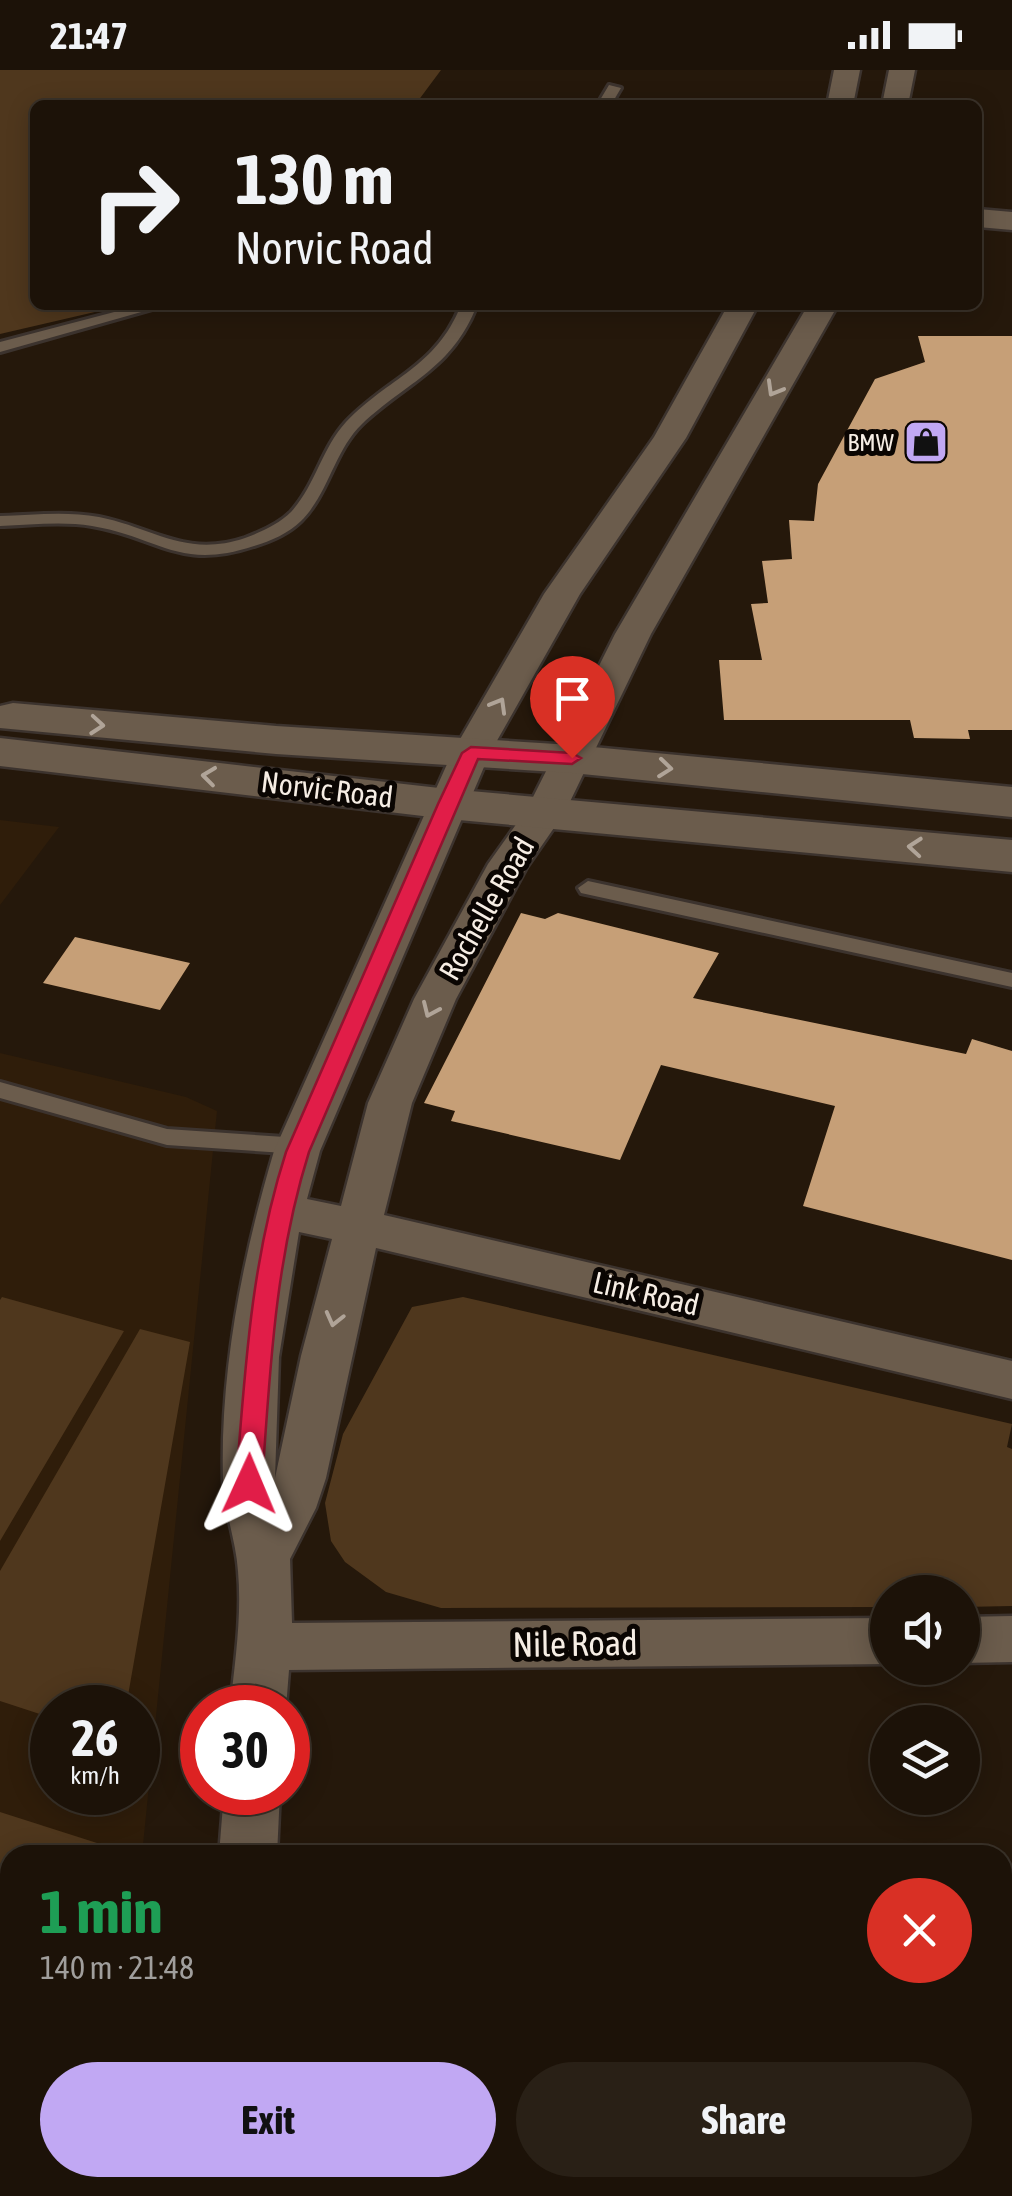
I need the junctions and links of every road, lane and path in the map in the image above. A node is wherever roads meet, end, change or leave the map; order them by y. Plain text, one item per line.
1 (848, 70) edge
2 (902, 70) edge
3 (614, 88) dead end
4 (607, 100) edge
5 (841, 100) edge
6 (896, 100) edge
7 (982, 218) edge
8 (1012, 221) edge
9 (982, 236) edge
10 (1012, 239) edge
11 (139, 310) edge
12 (468, 310) edge
13 (740, 310) edge
14 (819, 310) edge
15 (0, 347) edge
16 (0, 521) edge
17 (0, 716) edge
18 (0, 752) edge
19 (471, 753) junction
20 (572, 758) junction
21 (1012, 802) edge
22 (448, 804) junction
23 (545, 812) junction
24 (1012, 856) edge
25 (588, 888) dead end
26 (1012, 980) edge
27 (0, 1090) edge
28 (300, 1146) junction
29 (278, 1212) junction
30 (356, 1226) junction
31 (1012, 1380) edge
32 (264, 1557) junction
33 (1012, 1639) edge
34 (870, 1640) edge
35 (980, 1640) edge
36 (263, 1647) junction
37 (260, 1685) edge
38 (251, 1815) edge
39 (249, 1845) edge

1 - 5 street
2 - 6 street
3 - 4 lane
7 - 8 street
9 - 10 street
11 - 15 lane
12 - 16 lane
19 -> 13 street, Rochelle Road
14 -> 20 street, Rochelle Road
17 -> 19 street, Norvic Road
22 -> 18 street, Norvic Road
19 - 20 street, Norvic Road
19 - 22 street, Rochelle Road
20 -> 21 street, Norvic Road
20 - 23 street, Rochelle Road
22 - 23 street, Norvic Road
22 - 28 street, Rochelle Road
24 -> 23 street, Norvic Road
23 -> 30 street, Rochelle Road
25 - 26 lane
27 - 28 lane
28 - 29 street, Rochelle Road
29 - 30 street, Link Road
29 - 32 street, Rochelle Road
30 - 31 street, Link Road
30 -> 32 street, Rochelle Road
32 - 36 street, Rochelle Road
33 - 35 street
34 - 36 street, Nile Road
36 - 37 street, Rochelle Road
38 - 39 street

